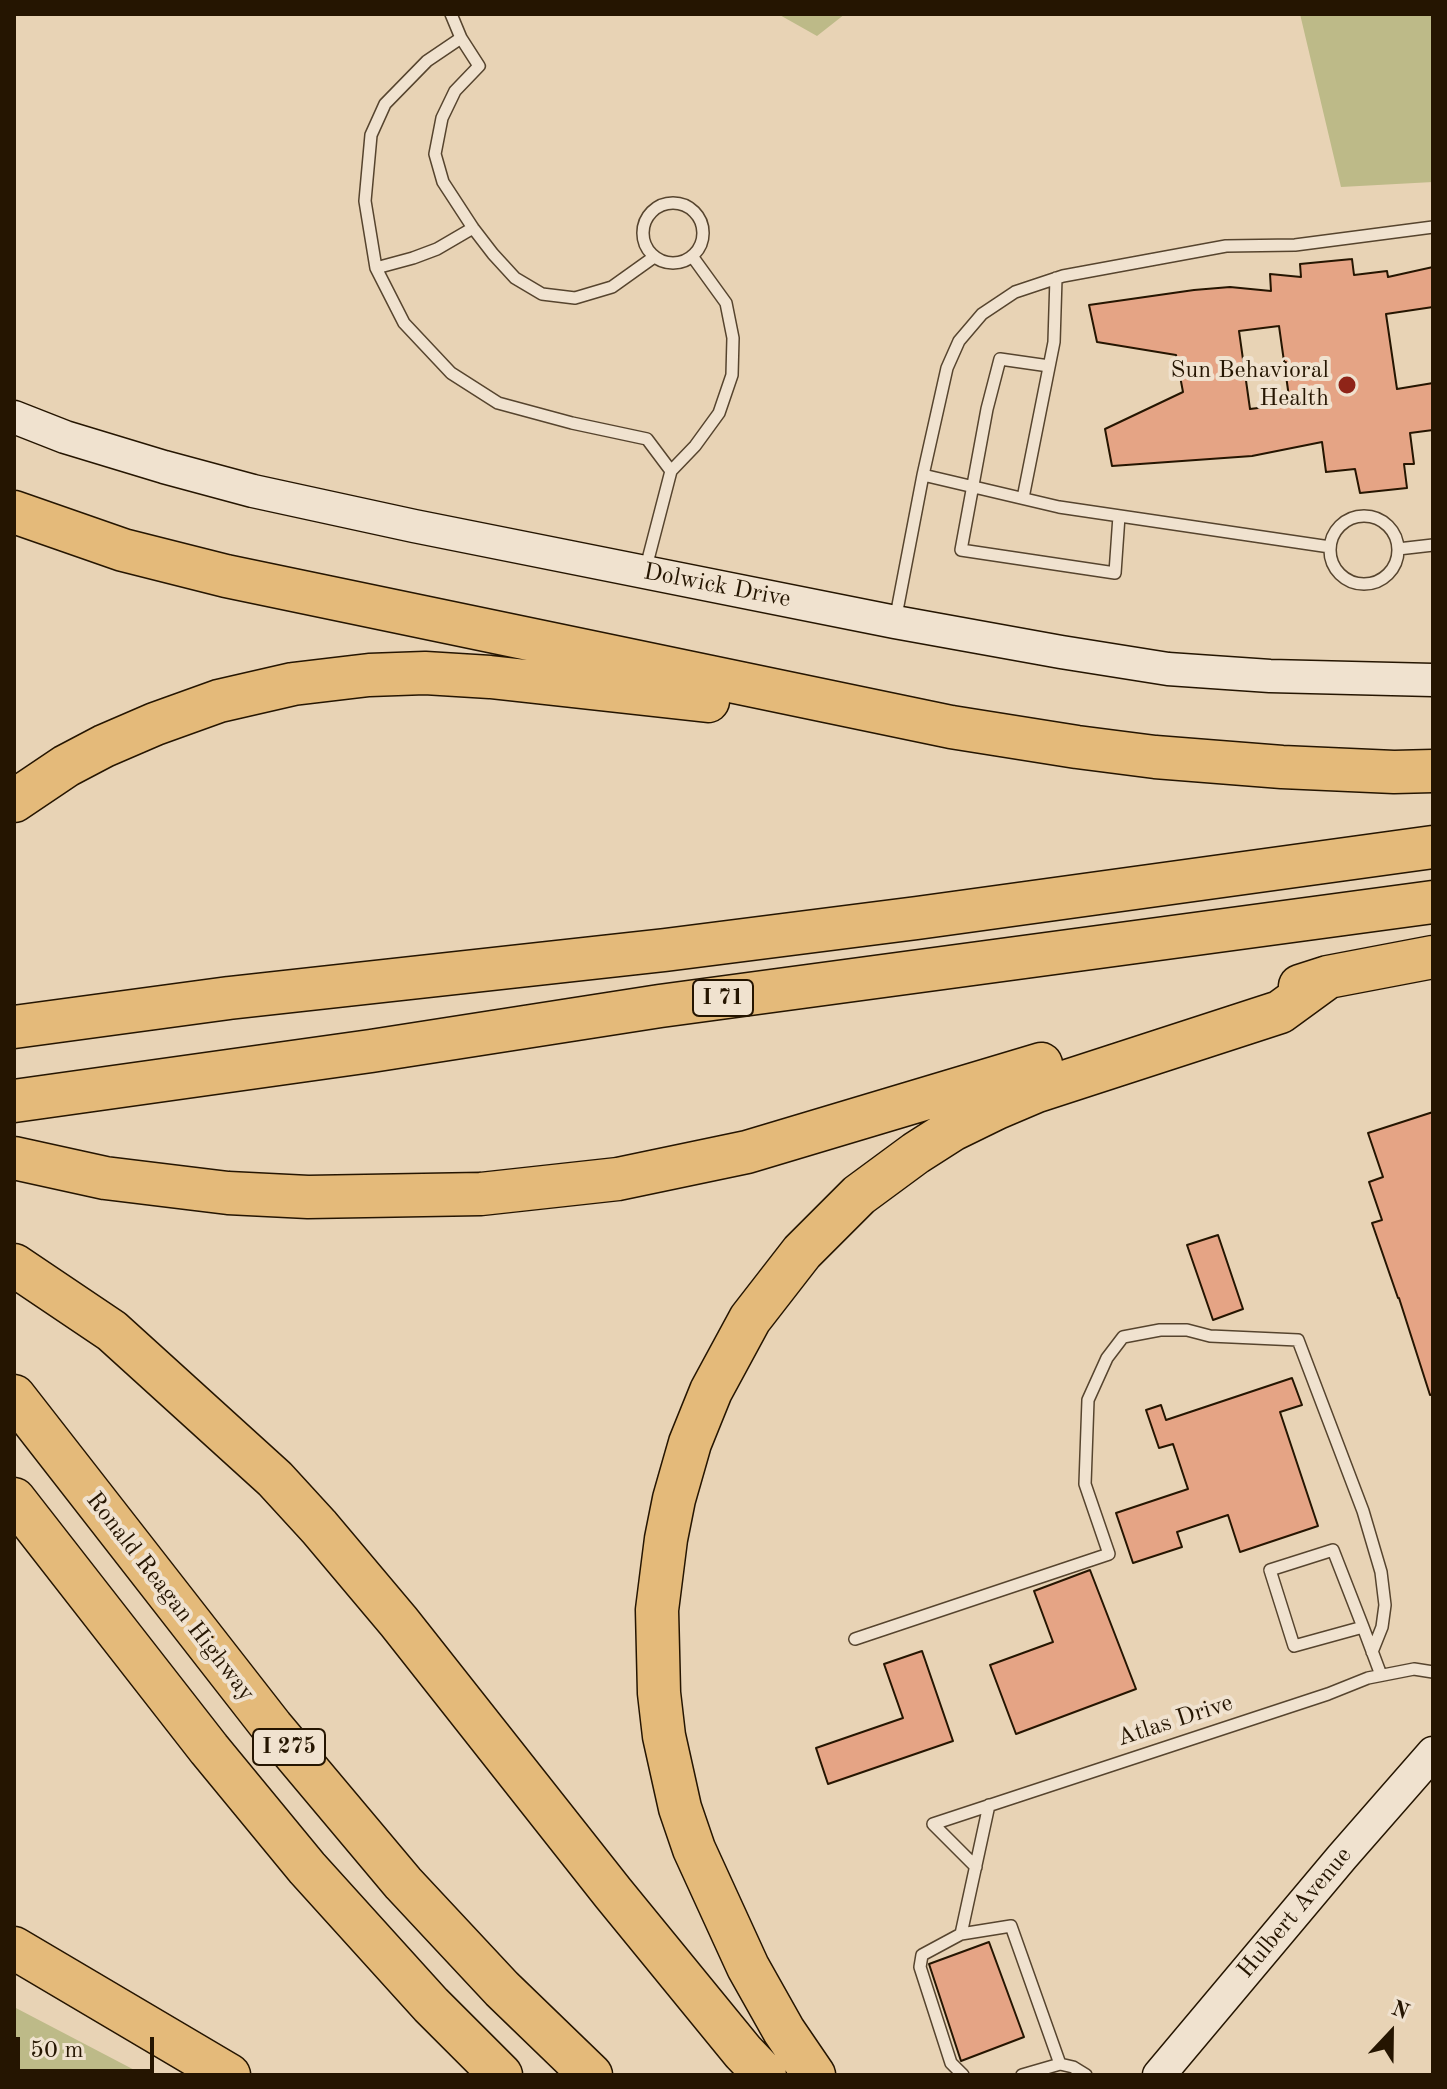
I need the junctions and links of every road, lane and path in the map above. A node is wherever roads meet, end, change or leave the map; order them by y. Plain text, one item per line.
1 (451, 14) edge
2 (461, 38) junction
3 (1433, 227) edge
4 (473, 228) junction
5 (692, 256) junction
6 (654, 257) junction
7 (376, 268) junction
8 (1056, 278) junction
9 (1049, 366) junction
10 (14, 417) edge
11 (671, 471) junction
12 (923, 475) junction
13 (973, 487) junction
14 (1023, 498) junction
15 (14, 512) edge
16 (1119, 516) junction
17 (1433, 545) edge
18 (1330, 547) junction
19 (1398, 549) junction
20 (644, 572) junction
21 (895, 622) junction
22 (1433, 680) edge
23 (951, 727) junction
24 (1433, 771) edge
25 (14, 801) edge
26 (1433, 847) edge
27 (1433, 902) edge
28 (1433, 957) edge
29 (1328, 977) junction
30 (14, 1027) edge
31 (14, 1101) edge
32 (14, 1158) edge
33 (28, 1274) edge
34 (14, 1396) edge
35 (14, 1499) edge
36 (1363, 1627) junction
37 (855, 1639) dead end
38 (1372, 1652) junction
39 (1433, 1672) edge
40 (1381, 1675) junction
41 (1433, 1753) edge
42 (989, 1805) junction
43 (976, 1867) junction
44 (961, 1934) junction
45 (14, 1948) edge
46 (14, 1976) edge
47 (1060, 2064) junction
48 (204, 2075) edge
49 (229, 2075) edge
50 (501, 2075) edge
51 (591, 2075) edge
52 (765, 2075) edge
53 (814, 2075) edge
54 (963, 2075) edge
55 (1022, 2075) edge
56 (1086, 2075) edge
57 (1159, 2075) edge

1 - 2 lane
2 - 4 lane
2 - 7 lane
3 - 8 lane
4 - 6 lane
4 - 7 lane
5 - 6 lane
5 - 6 lane
5 - 11 lane
7 - 11 lane
8 - 9 lane
8 - 12 lane
9 - 13 lane
9 - 14 lane
10 - 20 main road, Dolwick Drive
11 - 20 lane
12 - 13 lane
12 - 21 lane
13 - 14 lane
13 - 16 lane
14 - 16 lane
15 - 23 highway
16 - 18 lane
17 - 19 lane
18 - 19 lane
18 - 19 lane
20 - 21 main road, Dolwick Drive
21 - 22 main road, Dolwick Drive
23 - 24 highway
23 - 25 highway
26 - 30 highway, I 71
27 - 31 highway, I 71
28 - 29 highway
29 - 32 highway
29 - 53 highway
33 - 52 highway
34 - 51 highway, Ronald Reagan Highway / I 275
35 - 50 highway, I 275
36 - 36 lane
36 - 38 lane
37 - 38 lane
38 - 40 lane
39 - 40 lane, Atlas Drive
40 - 42 lane, Atlas Drive
41 - 57 main road, Hulbert Avenue
42 - 43 lane
42 - 43 lane, Atlas Drive
43 - 44 lane
44 - 47 lane
44 - 54 lane
45 - 49 highway
46 - 48 highway
47 - 55 lane
47 - 56 lane

